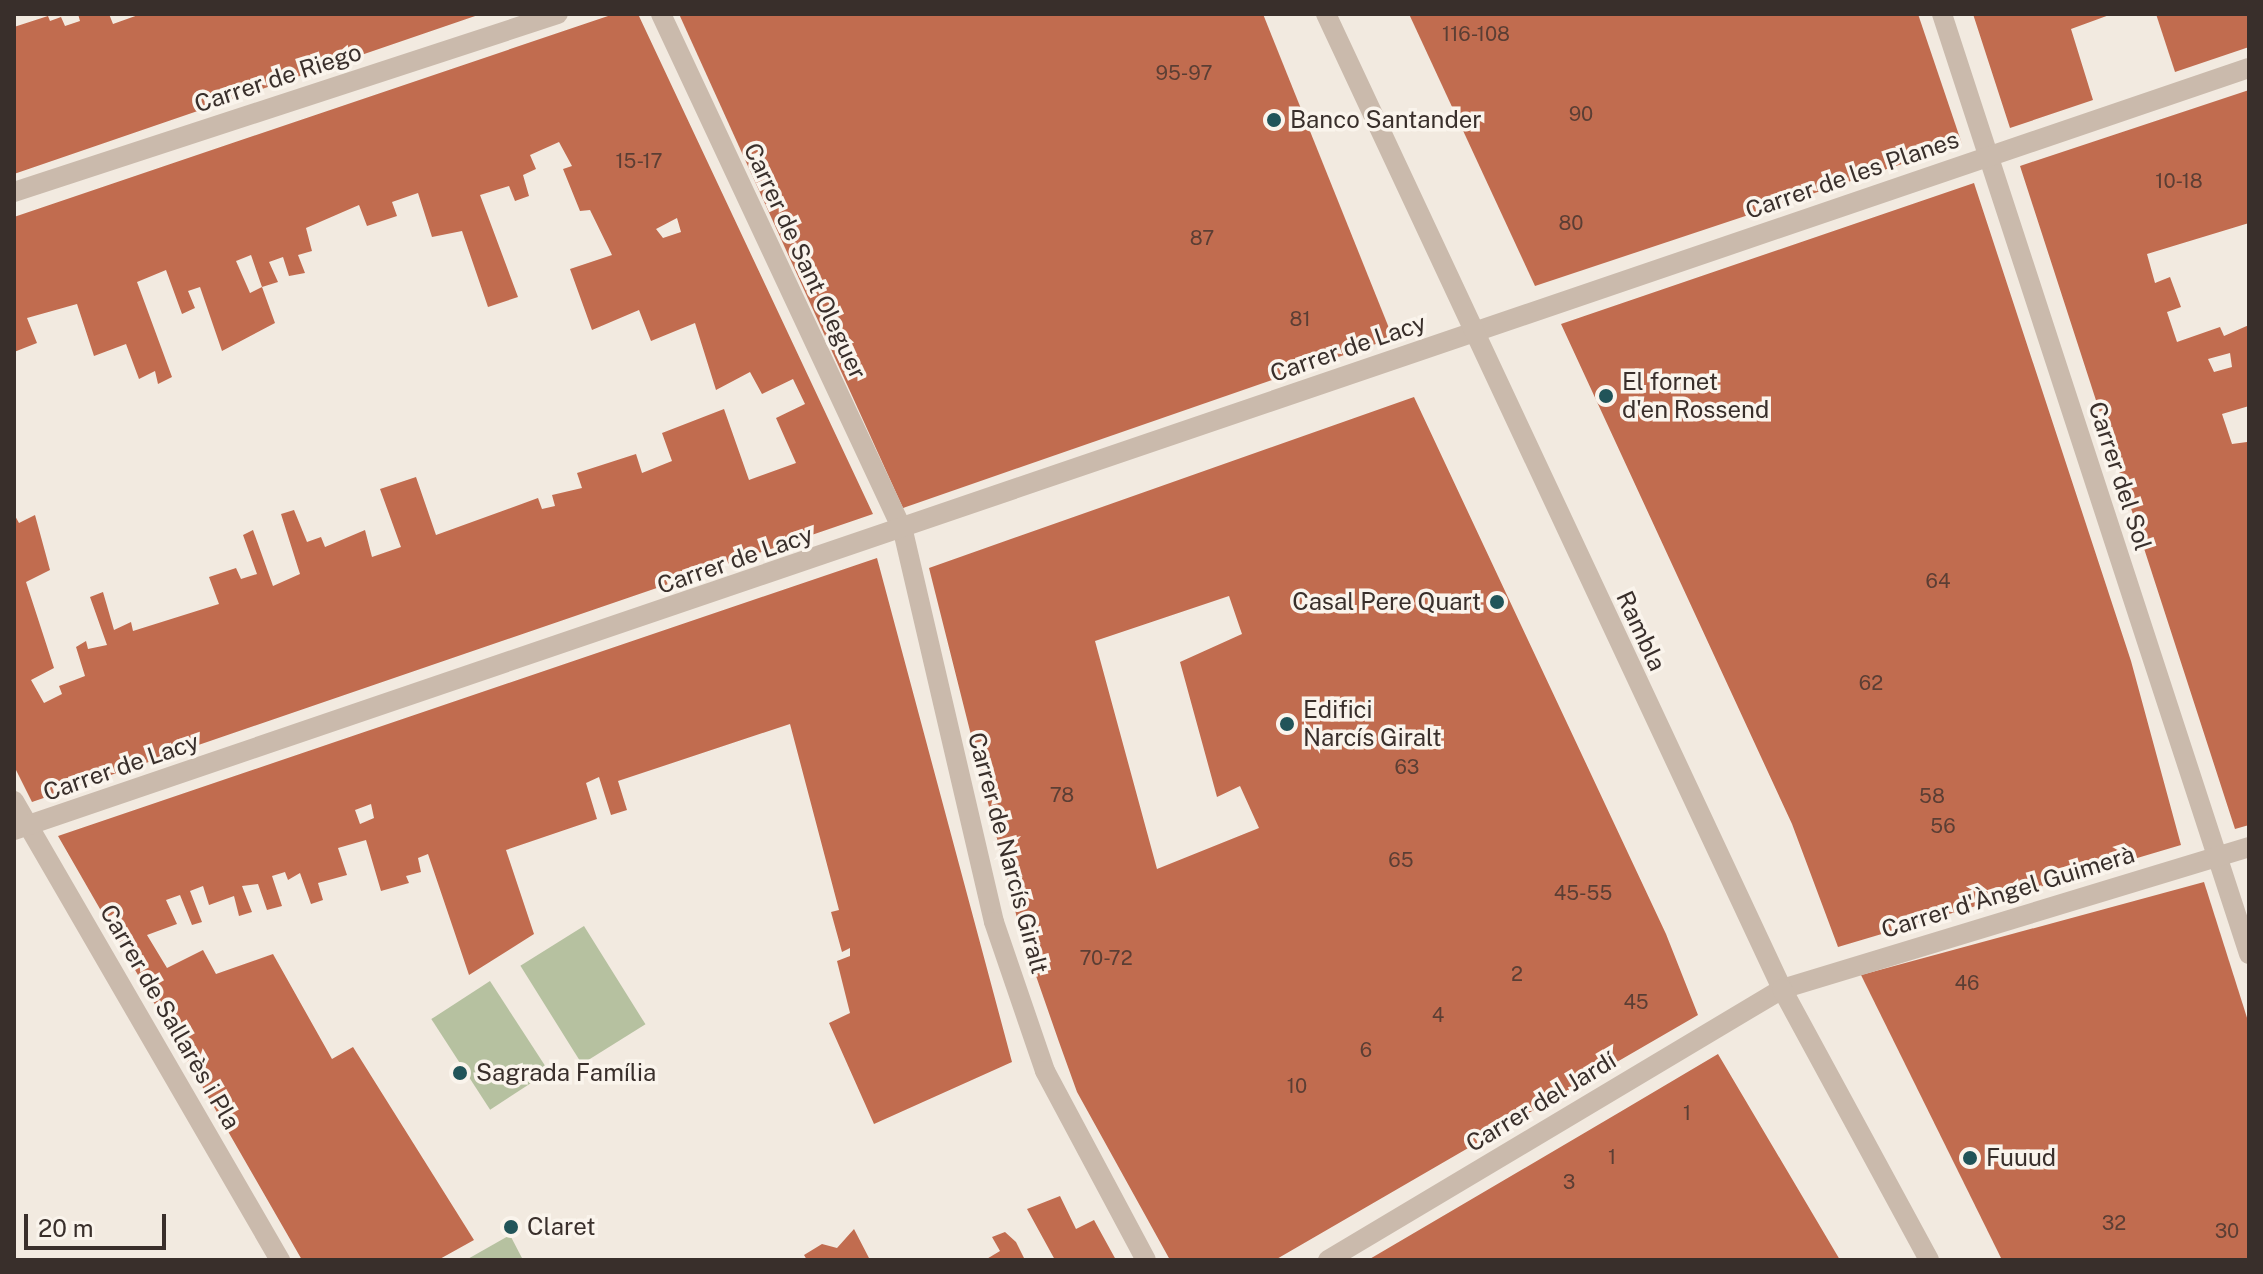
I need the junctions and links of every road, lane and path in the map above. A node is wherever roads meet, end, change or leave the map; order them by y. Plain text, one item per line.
1 (558, 14) edge
2 (661, 14) edge
3 (1326, 14) edge
4 (1942, 14) edge
5 (2249, 68) edge
6 (1987, 156) junction
7 (14, 192) edge
8 (1472, 333) junction
9 (903, 531) junction
10 (14, 801) edge
11 (21, 828) edge
12 (2249, 847) edge
13 (2218, 855) junction
14 (2249, 954) edge
15 (1782, 989) junction
16 (280, 1260) edge
17 (1146, 1260) edge
18 (1328, 1260) edge
19 (1929, 1260) edge

1 - 7 street, Carrer de Riego
2 - 9 street, Carrer de Sant Oleguer
3 - 8 street, Rambla
4 - 6 street, Carrer del Sol
5 - 6 street, Carrer de les Planes
6 - 8 street, Carrer de les Planes
6 - 13 street, Carrer del Sol
8 - 9 street, Carrer de Lacy
8 - 15 street, Rambla
9 - 11 street, Carrer de Lacy
9 - 17 street, Carrer de Narcís Giralt
10 - 11 street, Carrer de Sallarès i Pla
11 - 16 street, Carrer de Sallarès i Pla
12 - 13 street, Carrer d'Àngel Guimerà
13 - 14 street, Carrer del Sol
13 - 15 street, Carrer d'Àngel Guimerà
15 - 18 street, Carrer del Jardí
15 - 19 street, Rambla

